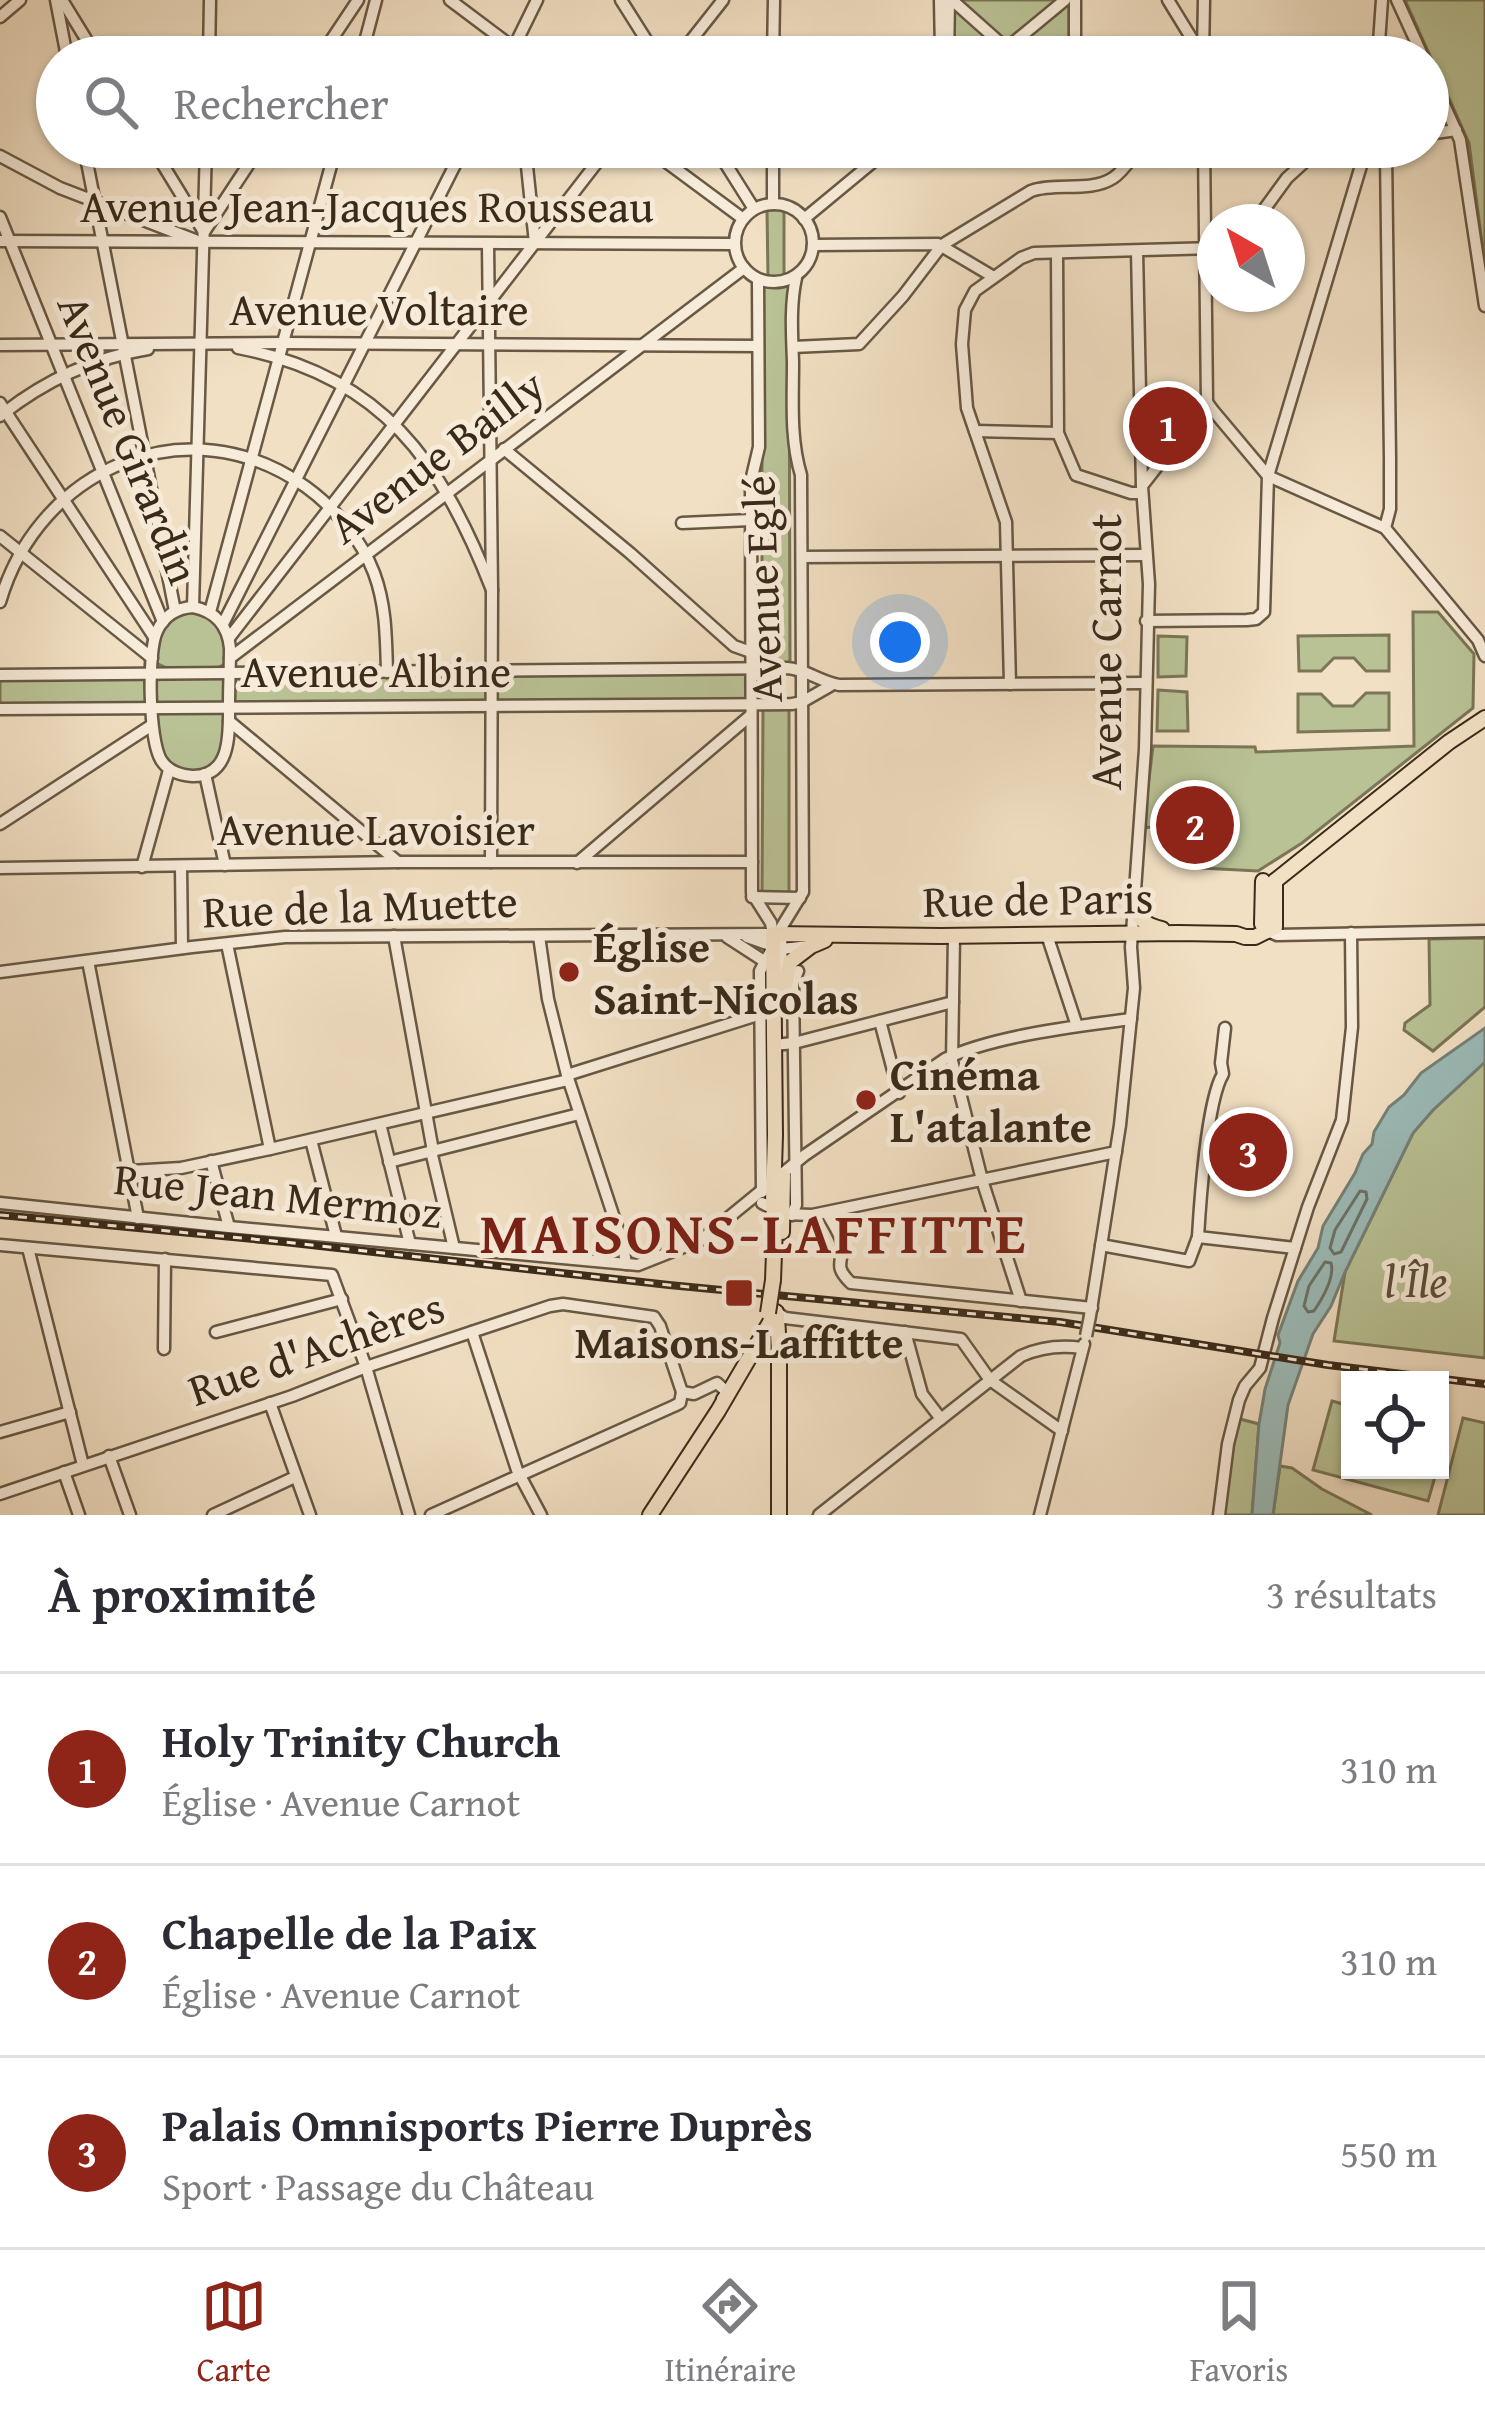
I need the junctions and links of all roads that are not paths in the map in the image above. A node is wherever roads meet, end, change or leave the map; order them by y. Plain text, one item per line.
1 (20, 0) edge
2 (59, 0) edge
3 (210, 0) edge
4 (358, 0) edge
5 (376, 0) edge
6 (450, 0) edge
7 (537, 0) edge
8 (621, 0) edge
9 (723, 0) edge
10 (774, 0) edge
11 (947, 0) edge
12 (1070, 0) edge
13 (1168, 0) edge
14 (1204, 0) edge
15 (1382, 0) edge
16 (1397, 0) edge
17 (0, 17) edge
18 (64, 36) edge
19 (83, 36) edge
20 (209, 36) edge
21 (334, 36) edge
22 (367, 36) edge
23 (492, 36) edge
24 (521, 36) edge
25 (644, 36) edge
26 (695, 36) edge
27 (773, 36) edge
28 (945, 36) edge
29 (986, 36) edge
30 (1027, 36) edge
31 (1071, 36) edge
32 (1190, 36) edge
33 (1203, 36) edge
34 (1379, 36) edge
35 (1413, 36) edge
36 (1449, 115) edge
37 (1456, 130) junction
38 (1449, 131) edge
39 (0, 156) edge
40 (88, 168) edge
41 (164, 168) edge
42 (206, 168) edge
43 (247, 168) edge
44 (330, 168) edge
45 (453, 168) edge
46 (527, 168) edge
47 (593, 168) edge
48 (674, 168) edge
49 (728, 168) edge
50 (772, 168) edge
51 (866, 168) edge
52 (1118, 168) edge
53 (1205, 168) edge
54 (1298, 168) edge
55 (1360, 168) edge
56 (1386, 168) edge
57 (95, 202) junction
58 (772, 203) junction
59 (1208, 204) edge
60 (1268, 204) edge
61 (754, 209) junction
62 (0, 217) edge
63 (742, 218) junction
64 (804, 219) junction
65 (204, 237) junction
66 (5, 241) edge
67 (103, 242) junction
68 (310, 242) junction
69 (416, 242) junction
70 (535, 243) junction
71 (488, 244) junction
72 (734, 244) junction
73 (813, 244) junction
74 (942, 245) junction
75 (1197, 249) edge
76 (1137, 251) junction
77 (1057, 253) junction
78 (744, 268) junction
79 (992, 276) junction
80 (796, 278) junction
81 (758, 280) junction
82 (489, 302) junction
83 (1485, 306) edge
84 (1210, 312) edge
85 (200, 344) junction
86 (284, 344) junction
87 (0, 345) edge
88 (52, 345) junction
89 (364, 345) junction
90 (456, 345) junction
91 (490, 346) junction
92 (643, 346) junction
93 (758, 346) junction
94 (793, 346) junction
95 (124, 348) junction
96 (280, 357) junction
97 (64, 374) junction
98 (343, 386) junction
99 (1211, 409) junction
100 (2, 410) edge
101 (394, 425) junction
102 (975, 431) junction
103 (1058, 433) junction
104 (504, 449) junction
105 (197, 451) junction
106 (145, 455) junction
107 (252, 460) junction
108 (488, 461) junction
109 (102, 472) junction
110 (1268, 476) junction
111 (296, 481) junction
112 (1142, 489) junction
113 (448, 493) junction
114 (64, 499) junction
115 (330, 507) junction
116 (751, 520) junction
117 (682, 523) dead end
118 (1385, 528) junction
119 (0, 536) edge
120 (19, 551) junction
121 (1145, 555) junction
122 (366, 556) junction
123 (802, 556) junction
124 (1008, 556) junction
125 (492, 590) junction
126 (0, 602) edge
127 (194, 607) junction
128 (175, 611) junction
129 (210, 612) junction
130 (1146, 621) junction
131 (163, 622) junction
132 (223, 624) junction
133 (154, 637) junction
134 (229, 638) junction
135 (1481, 643) edge
136 (751, 652) junction
137 (1485, 656) edge
138 (152, 658) junction
139 (230, 658) junction
140 (751, 669) junction
141 (802, 669) junction
142 (492, 671) junction
143 (388, 672) junction
144 (152, 673) junction
145 (230, 673) junction
146 (0, 675) edge
147 (1144, 683) junction
148 (1010, 684) junction
149 (839, 685) junction
150 (802, 702) junction
151 (1485, 705) edge
152 (492, 706) junction
153 (152, 708) junction
154 (0, 709) edge
155 (751, 710) junction
156 (229, 714) junction
157 (1485, 718) edge
158 (152, 725) junction
159 (1450, 742) junction
160 (169, 770) junction
161 (205, 774) junction
162 (0, 824) edge
163 (398, 862) junction
164 (491, 862) junction
165 (752, 862) junction
166 (577, 863) junction
167 (225, 865) junction
168 (181, 866) junction
169 (142, 867) junction
170 (0, 868) edge
171 (752, 897) junction
172 (800, 898) junction
173 (1134, 909) junction
174 (1272, 928) junction
175 (1485, 931) edge
176 (1179, 933) junction
177 (1351, 933) junction
178 (1048, 935) junction
179 (1131, 935) junction
180 (394, 936) junction
181 (539, 936) junction
182 (724, 936) junction
183 (842, 936) junction
184 (955, 936) junction
185 (227, 944) junction
186 (182, 948) junction
187 (779, 953) junction
188 (88, 961) junction
189 (0, 972) edge
190 (953, 1002) junction
191 (768, 1010) junction
192 (1132, 1018) junction
193 (880, 1021) junction
194 (1077, 1026) junction
195 (1225, 1028) dead end
196 (783, 1045) junction
197 (953, 1055) junction
198 (567, 1077) junction
199 (899, 1093) junction
200 (424, 1113) junction
201 (579, 1114) junction
202 (380, 1124) junction
203 (311, 1140) junction
204 (270, 1149) junction
205 (432, 1151) junction
206 (1116, 1152) junction
207 (211, 1161) junction
208 (389, 1162) junction
209 (130, 1171) junction
210 (982, 1180) junction
211 (778, 1195) junction
212 (0, 1203) edge
213 (827, 1213) junction
214 (138, 1218) junction
215 (229, 1227) junction
216 (336, 1236) junction
217 (1198, 1237) junction
218 (410, 1244) junction
219 (0, 1245) edge
220 (1102, 1245) junction
221 (28, 1248) junction
222 (454, 1248) junction
223 (1295, 1248) junction
224 (165, 1259) junction
225 (626, 1264) junction
226 (342, 1299) junction
227 (1022, 1301) junction
228 (1091, 1312) junction
229 (772, 1313) junction
230 (216, 1332) dead end
231 (904, 1332) junction
232 (472, 1333) junction
233 (1084, 1342) junction
234 (164, 1348) dead end
235 (366, 1367) junction
236 (990, 1380) junction
237 (725, 1388) junction
238 (682, 1392) junction
239 (270, 1403) junction
240 (720, 1408) junction
241 (70, 1412) junction
242 (941, 1419) junction
243 (1062, 1431) junction
244 (0, 1432) edge
245 (109, 1456) junction
246 (83, 1465) junction
247 (64, 1472) junction
248 (519, 1476) junction
249 (295, 1477) junction
250 (0, 1493) edge
251 (453, 1510) edge
252 (79, 1515) edge
253 (130, 1515) edge
254 (213, 1515) edge
255 (310, 1515) edge
256 (409, 1515) edge
257 (430, 1515) edge
258 (541, 1515) edge
259 (647, 1515) edge
260 (779, 1515) edge
261 (819, 1515) edge
262 (1040, 1515) edge
263 (1219, 1515) edge

1 - 17 street
2 - 18 street
2 - 19 street
3 - 20 street
4 - 21 street
5 - 22 street
6 - 23 street
7 - 24 street
8 - 25 street
9 - 26 street
10 - 27 street
11 - 28 street
11 - 29 street
12 - 30 street
12 - 31 street
13 - 32 street
14 - 33 street
15 - 34 street
16 - 35 street
36 - 37 street
37 - 38 street
37 - 83 street
39 - 57 street
40 - 57 street
41 - 65 street
42 - 65 street
43 - 65 street
44 - 68 street
45 - 69 street
46 - 70 street
47 - 70 street
48 - 63 street
49 - 61 street
50 - 58 street
51 - 64 street
52 - 74 street
53 - 59 street
54 - 60 street
55 - 110 street
56 - 118 street
57 - 65 street
57 - 67 street
58 - 61 street
58 - 64 street
61 - 63 street
62 - 66 street, Avenue Girardin
63 - 72 street
64 - 73 street
65 - 67 street, Avenue Jean-Jacques Rousseau
65 - 68 street, Avenue Jean-Jacques Rousseau
65 - 85 street
66 - 67 street, Avenue Jean-Jacques Rousseau
66 - 88 street, Avenue Girardin
67 - 95 street
68 - 69 street, Avenue Jean-Jacques Rousseau
68 - 86 street
69 - 71 street, Avenue Jean-Jacques Rousseau
69 - 89 street
70 - 71 street, Avenue Jean-Jacques Rousseau
70 - 72 street, Avenue Jean-Jacques Rousseau
70 - 82 street
71 - 82 street
72 - 78 street
73 - 74 street
73 - 80 street
74 - 79 street
74 - 94 street
75 - 76 street
76 - 77 street
76 - 112 street
77 - 79 street
77 - 103 street
78 - 81 street
78 - 92 street, Avenue Bailly
79 - 102 street
80 - 81 street
80 - 94 street, Avenue Eglé
81 - 93 street, Avenue Eglé
82 - 90 street
82 - 91 street
84 - 99 street
85 - 86 street, Avenue Voltaire
85 - 95 street, Avenue Voltaire
85 - 96 street
85 - 105 street
86 - 89 street, Avenue Voltaire
86 - 96 street
87 - 88 street, Avenue Voltaire
88 - 95 street, Avenue Voltaire
88 - 97 street, Avenue Girardin
89 - 90 street, Avenue Voltaire
89 - 98 street
90 - 91 street, Avenue Voltaire
90 - 101 street
91 - 92 street, Avenue Voltaire
91 - 108 street
92 - 93 street, Avenue Voltaire
92 - 104 street, Avenue Bailly
93 - 116 street, Avenue Eglé
94 - 123 street, Avenue Eglé
95 - 97 street
95 - 106 street
96 - 98 street
96 - 107 street
97 - 100 street
97 - 109 street, Avenue Girardin
98 - 101 street
98 - 111 street
99 - 110 street
99 - 112 street, Avenue Carnot
100 - 114 street
101 - 113 street
101 - 115 street
102 - 103 street
102 - 124 street
103 - 112 street
104 - 108 street, Avenue Bailly
104 - 136 street
105 - 106 street
105 - 107 street
105 - 127 street
106 - 109 street
106 - 128 street
107 - 111 street
107 - 129 street
108 - 113 street, Avenue Bailly
108 - 125 street
109 - 114 street
109 - 131 street, Avenue Girardin
110 - 118 street
110 - 130 street
111 - 115 street
111 - 132 street
112 - 121 street, Avenue Carnot
113 - 122 street, Avenue Bailly
113 - 125 street
114 - 120 street
114 - 133 street
115 - 122 street
115 - 134 street
116 - 117 street
116 - 136 street, Avenue Eglé
118 - 135 street
119 - 120 street
120 - 126 street
120 - 138 street
121 - 124 street
121 - 130 street, Avenue Carnot
122 - 139 street, Avenue Bailly
122 - 143 street
123 - 124 street
123 - 141 street, Avenue Eglé
124 - 148 street
125 - 142 street
127 - 128 street
127 - 129 street
128 - 131 street
129 - 132 street
130 - 147 street, Avenue Carnot
131 - 133 street
132 - 134 street
133 - 138 street
134 - 139 street
135 - 137 street
136 - 140 street, Avenue Eglé
138 - 144 street
139 - 145 street
140 - 141 street, Avenue Albine
140 - 142 street, Avenue Albine
140 - 155 street, Avenue Eglé
141 - 149 street
141 - 150 street, Avenue Eglé
142 - 143 street, Avenue Albine
142 - 152 street
143 - 145 street, Avenue Albine
144 - 145 street, Avenue Albine
144 - 146 street, Avenue Albine
144 - 153 street
145 - 156 street
147 - 148 street
147 - 173 street, Avenue Carnot
148 - 149 street
149 - 150 street
150 - 155 street, Avenue Albine
150 - 172 street, Avenue Eglé
151 - 159 main road
152 - 155 street, Avenue Albine
152 - 156 street, Avenue Albine
152 - 164 street
153 - 154 street, Avenue Albine
153 - 156 street, Avenue Albine
153 - 158 street
155 - 165 street, Avenue Eglé
155 - 166 street
156 - 161 street
156 - 163 street
157 - 159 main road
158 - 160 street
158 - 162 street
159 - 174 main road
160 - 161 street
160 - 169 street
161 - 167 street
163 - 164 street, Avenue Lavoisier
163 - 167 street, Avenue Lavoisier
164 - 166 street, Avenue Lavoisier
165 - 166 street, Avenue Lavoisier
165 - 171 street, Avenue Eglé
167 - 168 street, Avenue Lavoisier
168 - 169 street, Avenue Lavoisier
168 - 186 street
169 - 170 street, Avenue Lavoisier
171 - 172 street
171 - 187 street, Avenue Eglé
172 - 187 street, Avenue Eglé
173 - 176 main road
173 - 179 street, Avenue Carnot
174 - 176 main road, Rue de Paris
174 - 177 street, Rue de Paris
175 - 177 street, Rue de Paris
176 - 179 main road, Rue de Paris
177 - 223 street
178 - 179 main road, Rue de Paris
178 - 184 main road, Rue de Paris
178 - 194 street
179 - 192 street, Avenue Carnot
180 - 181 street, Rue de la Muette
180 - 185 street, Rue de la Muette
180 - 200 street
181 - 182 street, Rue de la Muette
181 - 198 street
182 - 187 street
182 - 187 street, Rue de la Muette
183 - 184 main road, Rue de Paris
183 - 187 main road, Rue de Paris
183 - 187 main road, Rue de Paris
184 - 190 street
185 - 186 street, Rue de la Muette
185 - 204 street
186 - 188 street, Rue de la Muette
187 - 191 main road
187 - 196 main road
187 - 196 street
188 - 189 street, Rue de la Muette
188 - 209 street
190 - 193 street
190 - 197 street
191 - 196 main road
191 - 198 street
191 - 211 street
192 - 194 street
192 - 206 street, Avenue Carnot
193 - 196 street
193 - 199 street
194 - 197 street
195 - 217 street
196 - 211 main road
197 - 199 street, Rue Jean Mermoz
197 - 210 street
198 - 200 street
198 - 201 street
199 - 211 street, Rue Jean Mermoz
200 - 202 street
200 - 205 street
201 - 205 street
201 - 225 street
202 - 203 street
202 - 208 street
203 - 204 street
203 - 216 street
204 - 207 street
205 - 208 street
205 - 222 street
206 - 210 street
206 - 220 street, Avenue Carnot
207 - 209 street
207 - 215 street
208 - 218 street
209 - 214 street
210 - 213 street
210 - 227 street
211 - 213 street
211 - 225 street, Rue Jean Mermoz
211 - 229 main road, bridge
212 - 214 street, Rue Jean Mermoz
213 - 227 street
214 - 215 street, Rue Jean Mermoz
215 - 216 street, Rue Jean Mermoz
216 - 218 street, Rue Jean Mermoz
217 - 220 street
217 - 223 street
218 - 222 street, Rue Jean Mermoz
219 - 221 street
220 - 228 street, Avenue Carnot
221 - 224 street
221 - 241 street
222 - 225 street, Rue Jean Mermoz
223 - 263 street
224 - 226 street
224 - 234 street
226 - 230 street
226 - 235 street
227 - 228 street
228 - 233 street, Avenue Carnot, bridge
229 - 231 street
229 - 237 main road
229 - 240 main road
229 - 260 main road
231 - 236 street
231 - 242 street
232 - 235 street, Rue d'Achères
232 - 238 street, Rue d'Achères
232 - 248 street
233 - 236 street
233 - 243 street, Avenue Carnot
235 - 239 street, Rue d'Achères
235 - 256 street
236 - 242 street
236 - 243 street
237 - 238 street
237 - 240 street
237 - 259 main road
238 - 248 street
239 - 245 street, Rue d'Achères
239 - 249 street
240 - 259 main road
241 - 244 street
241 - 246 street
242 - 261 street
243 - 262 street, Avenue Carnot
245 - 246 street, Rue d'Achères
245 - 253 street
246 - 247 street, Rue d'Achères
247 - 250 street, Rue d'Achères
247 - 252 street
248 - 251 street
248 - 258 street
249 - 254 street
249 - 255 street
251 - 257 street

